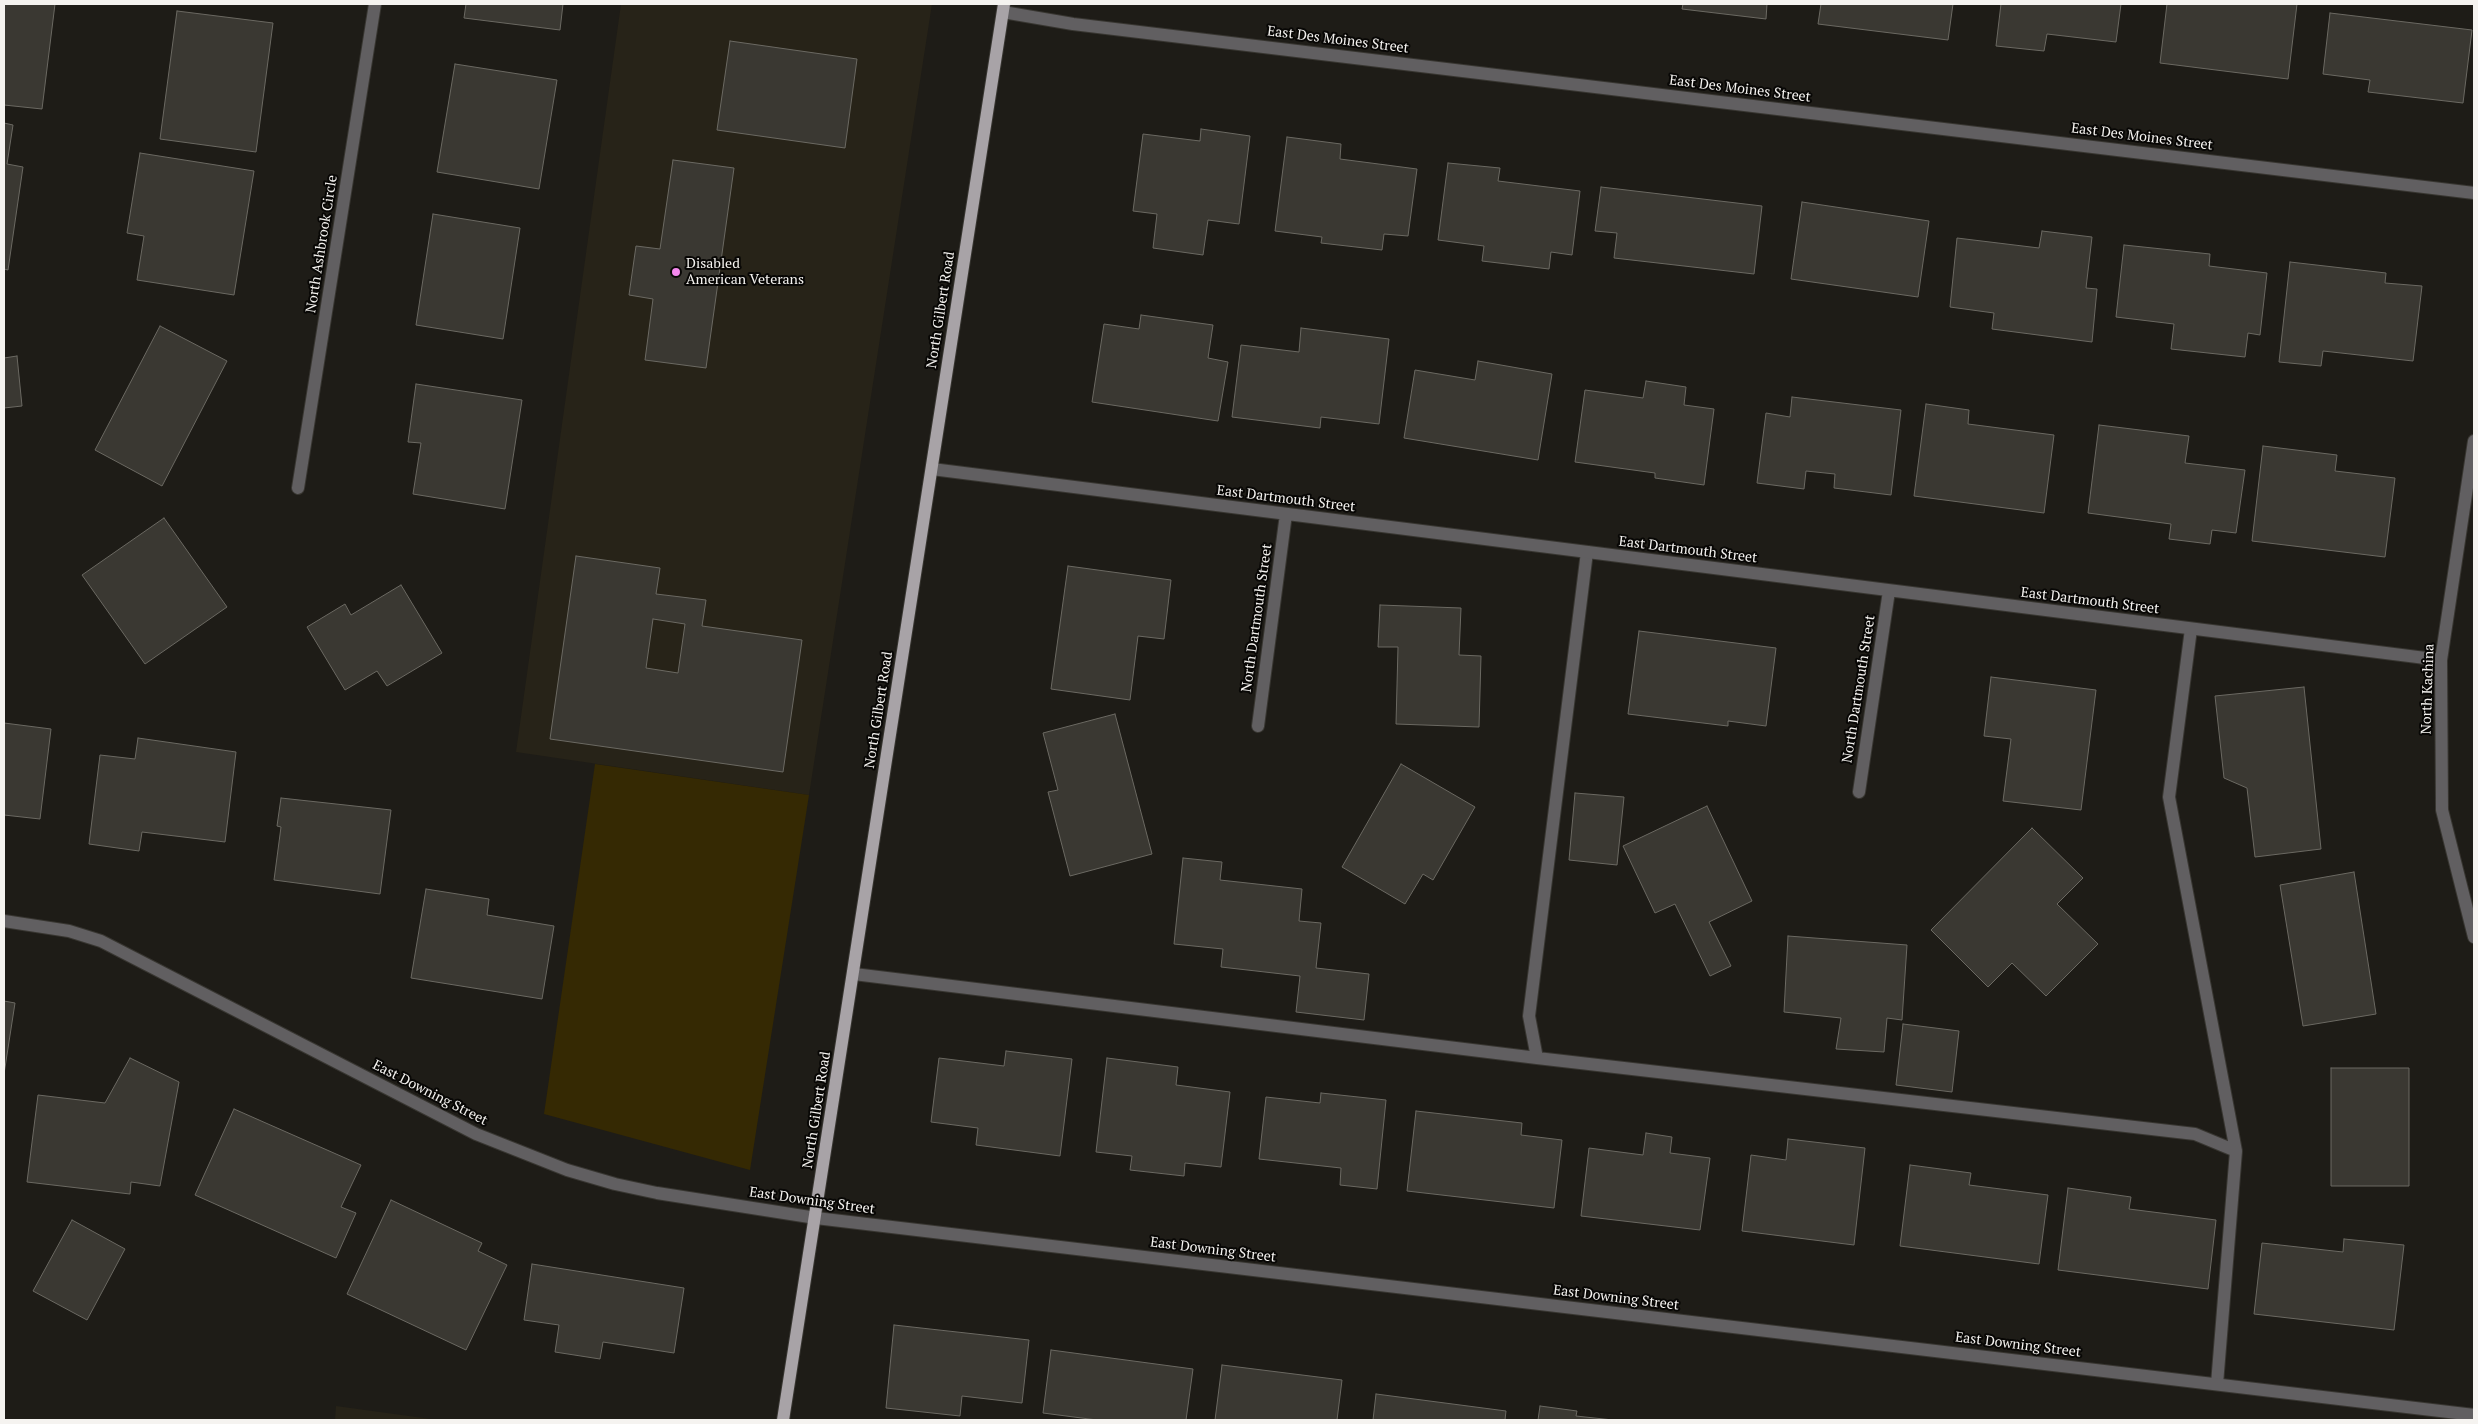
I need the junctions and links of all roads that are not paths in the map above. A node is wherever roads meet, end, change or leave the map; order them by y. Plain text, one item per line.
1 (375, 4) edge
2 (1004, 8) edge
3 (2474, 192) edge
4 (2474, 441) edge
5 (932, 469) junction
6 (298, 488) dead end
7 (1286, 514) junction
8 (1587, 552) junction
9 (1889, 591) junction
10 (2192, 628) junction
11 (2441, 660) junction
12 (1258, 726) dead end
13 (1858, 792) dead end
14 (4, 921) edge
15 (2474, 937) edge
16 (854, 974) junction
17 (1537, 1058) junction
18 (2236, 1151) junction
19 (816, 1218) junction
20 (2217, 1384) junction
21 (2474, 1415) edge
22 (784, 1420) edge

1 - 6 street, North Ashbrook Circle
2 - 3 street, East Des Moines Street
2 - 5 main road, North Gilbert Road
4 - 11 street, North Kachina
5 - 7 street, East Dartmouth Street
5 - 16 main road, North Gilbert Road
7 - 8 street, East Dartmouth Street
7 - 12 street, North Dartmouth Street
8 - 9 street, East Dartmouth Street
8 - 17 street
9 - 10 street, East Dartmouth Street
9 - 13 street, North Dartmouth Street
10 - 11 street, East Dartmouth Street
10 - 18 street
11 - 15 street, North Kachina
14 - 19 street, East Downing Street
16 - 17 street
16 - 19 main road, North Gilbert Road
17 - 18 street
18 - 20 street
19 - 20 street, East Downing Street
19 - 22 main road, North Gilbert Road
20 - 21 street, East Downing Street

